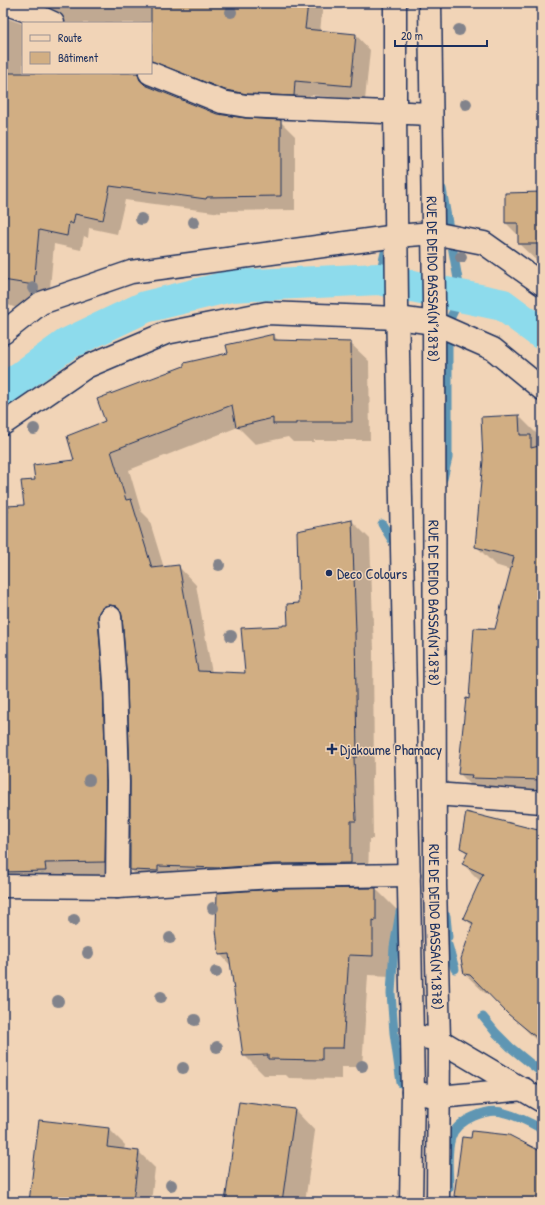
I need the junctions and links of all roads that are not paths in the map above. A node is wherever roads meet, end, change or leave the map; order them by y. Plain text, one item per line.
1 (4, 3) edge
2 (395, 3) edge
3 (430, 3) edge
4 (51, 22) edge
5 (152, 74) edge
6 (395, 112) junction
7 (431, 114) junction
8 (433, 233) junction
9 (397, 236) junction
10 (542, 284) edge
11 (398, 311) junction
12 (434, 323) junction
13 (3, 333) edge
14 (542, 389) edge
15 (3, 424) edge
16 (433, 499) junction
17 (401, 501) junction
18 (110, 616) dead end
19 (435, 794) junction
20 (542, 802) edge
21 (409, 875) junction
22 (3, 886) edge
23 (117, 887) junction
24 (412, 1035) junction
25 (439, 1040) junction
26 (413, 1092) junction
27 (533, 1095) edge
28 (439, 1097) junction
29 (411, 1202) edge
30 (438, 1202) edge

1 - 4 street
2 - 6 street, RUE DE DEIDO BASSA(N°1.878)
3 - 7 street, RUE DE DEIDO BASSA(N°1.878)
5 - 6 street
6 - 7 street
6 - 9 street, RUE DE DEIDO BASSA(N°1.878)
7 - 8 street, RUE DE DEIDO BASSA(N°1.878)
8 - 9 street
8 - 10 street
8 - 12 street, RUE DE DEIDO BASSA(N°1.878)
9 - 11 street, RUE DE DEIDO BASSA(N°1.878)
9 - 13 street
11 - 12 street
11 - 15 street
11 - 17 street, RUE DE DEIDO BASSA(N°1.878)
12 - 14 street
12 - 16 street, RUE DE DEIDO BASSA(N°1.878)
16 - 17 street
16 - 19 street, RUE DE DEIDO BASSA(N°1.878)
17 - 21 street, RUE DE DEIDO BASSA(N°1.878)
18 - 23 street
19 - 20 street
19 - 25 street, RUE DE DEIDO BASSA(N°1.878)
21 - 23 street
21 - 24 street, RUE DE DEIDO BASSA(N°1.878)
22 - 23 street
24 - 25 street
24 - 26 street, RUE DE DEIDO BASSA(N°1.878)
25 - 27 street
25 - 28 street, RUE DE DEIDO BASSA(N°1.878)
26 - 28 street
26 - 29 street, RUE DE DEIDO BASSA(N°1.878)
27 - 28 street
28 - 30 street, RUE DE DEIDO BASSA(N°1.878)

